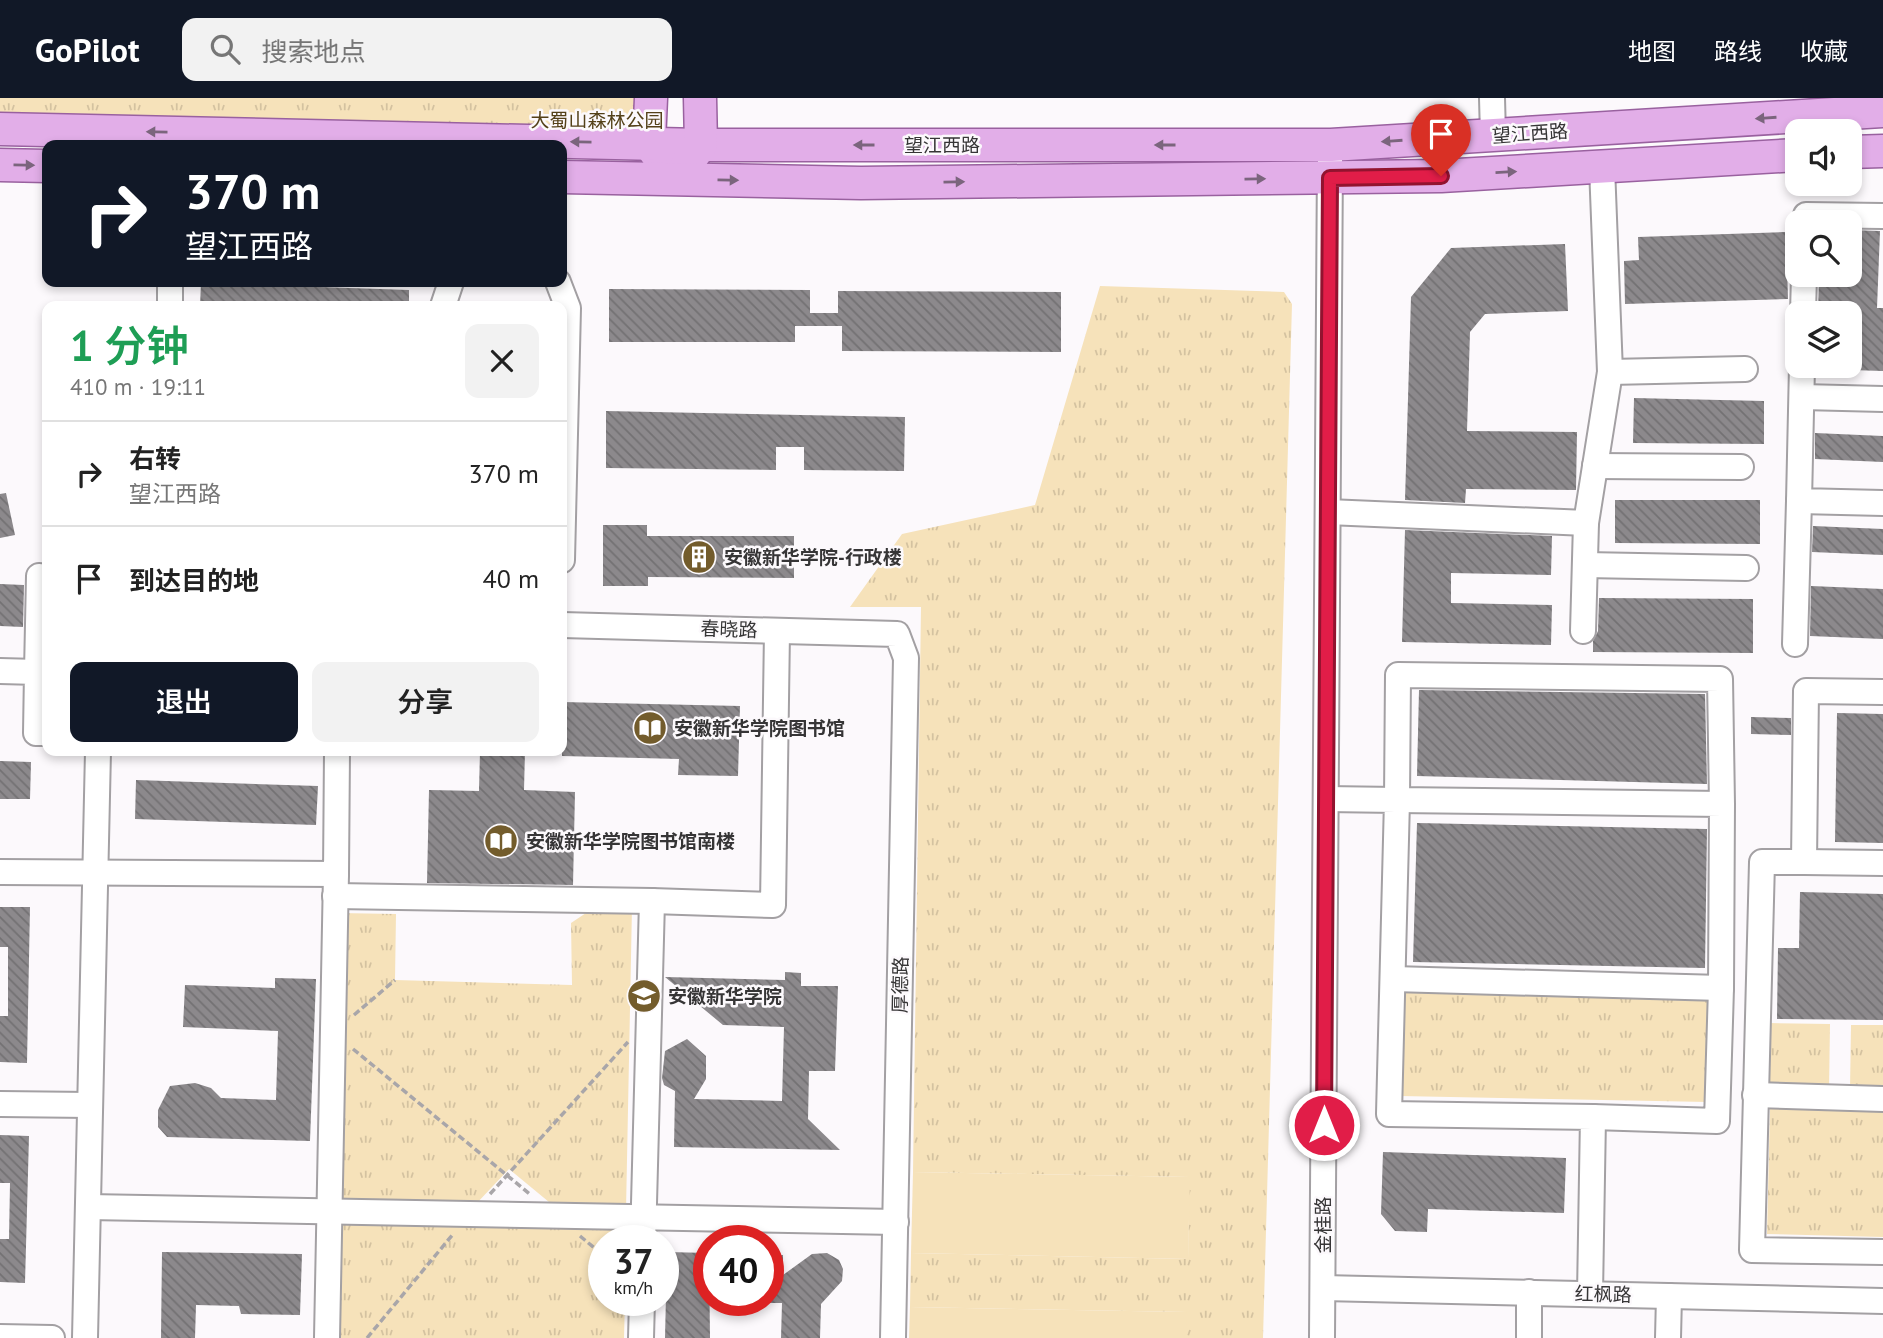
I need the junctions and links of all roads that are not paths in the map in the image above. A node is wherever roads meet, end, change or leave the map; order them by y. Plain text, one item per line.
1 (651, 98) edge
2 (700, 98) edge
3 (1492, 98) edge
4 (1876, 107) edge
5 (0, 129) edge
6 (1493, 135) junction
7 (510, 140) edge
8 (567, 141) edge
9 (649, 143) junction
10 (701, 145) junction
11 (1331, 145) junction
12 (1883, 150) edge
13 (1862, 151) edge
14 (1785, 157) edge
15 (0, 164) edge
16 (42, 166) edge
17 (1602, 167) junction
18 (567, 177) edge
19 (1330, 178) junction
20 (675, 179) junction
21 (1862, 216) edge
22 (1883, 216) edge
23 (567, 305) edge
24 (567, 350) edge
25 (1745, 369) dead end
26 (1610, 372) junction
27 (1802, 378) edge
28 (1802, 397) junction
29 (1883, 399) edge
30 (1595, 466) junction
31 (1741, 467) dead end
32 (1799, 501) junction
33 (1883, 503) edge
34 (1328, 512) junction
35 (1586, 523) junction
36 (1585, 565) junction
37 (1746, 568) dead end
38 (39, 576) dead end
39 (567, 625) edge
40 (777, 631) junction
41 (1583, 631) dead end
42 (897, 634) joint
43 (1795, 644) dead end
44 (0, 671) edge
45 (37, 673) junction
46 (1883, 692) edge
47 (42, 733) edge
48 (98, 756) edge
49 (337, 756) edge
50 (1326, 799) junction
51 (1397, 800) junction
52 (1722, 804) junction
53 (1804, 862) junction
54 (1883, 863) edge
55 (0, 872) edge
56 (94, 872) junction
57 (336, 885) junction
58 (652, 901) junction
59 (1393, 979) junction
60 (1721, 988) junction
61 (1755, 1095) junction
62 (1883, 1099) edge
63 (0, 1104) edge
64 (90, 1105) junction
65 (1593, 1117) junction
66 (88, 1207) junction
67 (329, 1211) junction
68 (896, 1222) junction
69 (618, 1225) edge
70 (643, 1225) edge
71 (679, 1228) edge
72 (1883, 1252) edge
73 (1323, 1288) junction
74 (1529, 1292) junction
75 (1590, 1294) junction
76 (1669, 1296) junction
77 (1883, 1301) edge
78 (642, 1316) edge
79 (0, 1337) edge
80 (52, 1338) edge
81 (85, 1338) edge
82 (327, 1338) edge
83 (641, 1338) edge
84 (893, 1338) edge
85 (1322, 1338) edge
86 (1529, 1338) edge
87 (1668, 1338) edge

1 - 9 main road
2 - 10 main road
3 - 6 street
4 -> 6 main road, 望江西路
7 -> 5 main road, 望江西路
6 -> 11 main road, 望江西路
9 -> 8 main road, 望江西路
9 - 10 main road, 望江西路
9 - 20 main road
11 -> 10 main road, 望江西路
10 - 20 main road
11 - 19 street, 金桂路
12 - 13 main road
14 - 17 main road, 望江西路
15 -> 16 main road
19 -> 17 main road, 望江西路
17 - 26 street
18 - 20 main road, 望江西路
20 -> 19 main road, 望江西路
19 - 34 street, 金桂路
21 - 22 street
23 - 24 street
25 - 26 street
26 - 30 street
27 - 28 street
28 - 29 street
28 - 32 street
30 - 31 street
30 - 35 street
32 - 33 street
32 - 43 street
34 - 35 street
34 - 50 street, 金桂路
35 - 36 street
36 - 37 street
36 - 41 street
38 - 45 street
39 - 40 street, 春晓路
40 - 42 street, 春晓路
40 - 58 street
42 - 68 street, 厚德路
44 - 45 street
45 - 47 street
46 - 53 street
48 - 56 street
49 - 57 street
50 - 51 street
50 - 73 street, 金桂路
51 - 52 street
51 - 52 street
51 - 59 street
52 - 60 street
53 - 54 street
53 - 61 street
55 - 56 street
56 - 57 street
56 - 64 street
57 - 58 street
57 - 67 street
58 - 70 street
59 - 60 street
59 - 65 street
60 - 65 street
61 - 62 street
61 - 72 street
63 - 64 street
64 - 66 street
65 - 75 street
66 - 67 street
66 - 81 street
67 - 69 street
67 - 82 street
68 - 71 street
68 - 84 street, 厚德路
73 - 74 street, 红枫路
73 - 85 street, 金桂路
74 - 75 street, 红枫路
74 - 86 street
75 - 76 street, 红枫路
76 - 77 street, 红枫路
76 - 87 street
78 - 83 street
79 - 80 street

